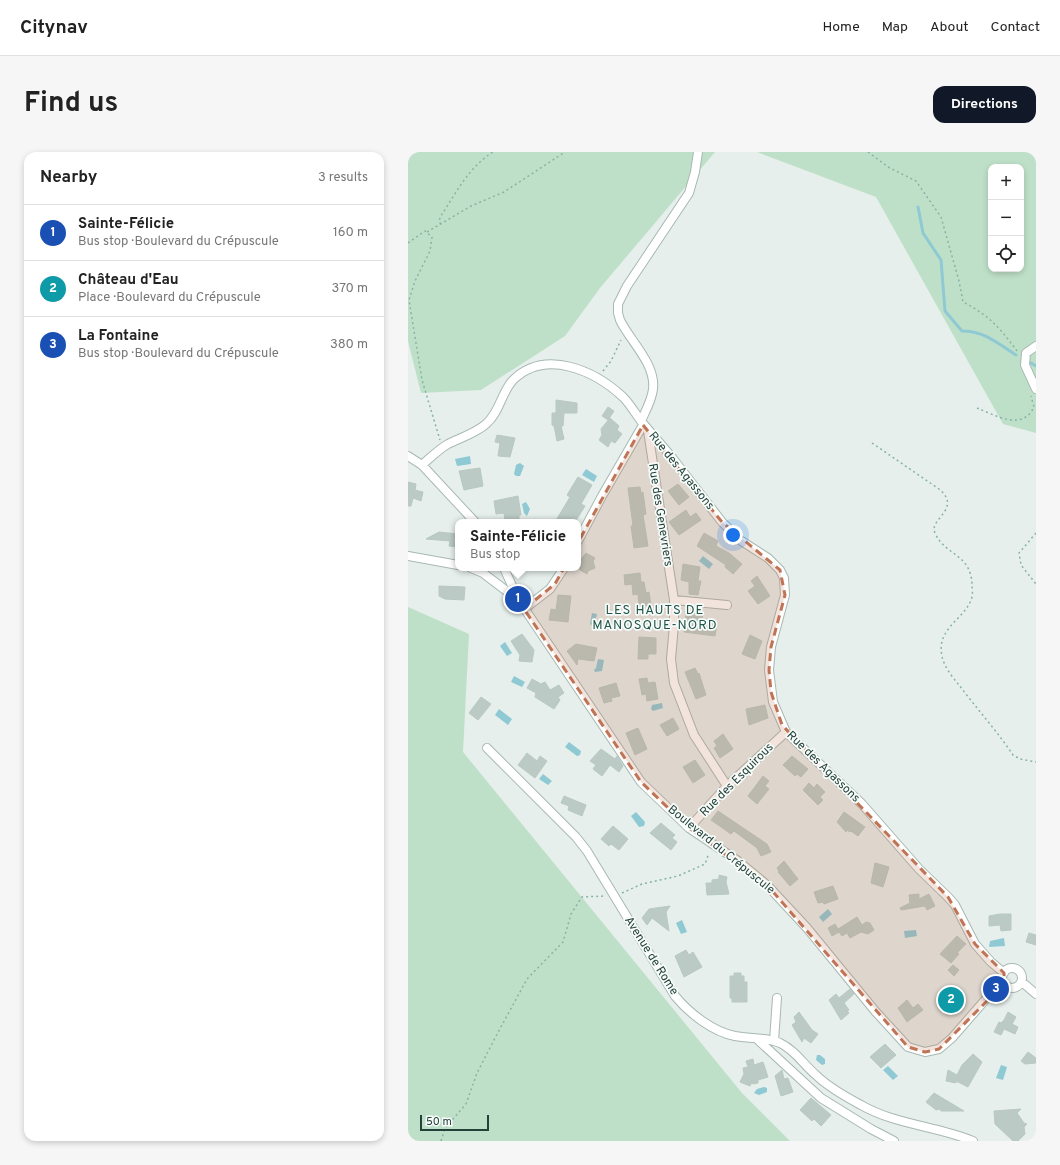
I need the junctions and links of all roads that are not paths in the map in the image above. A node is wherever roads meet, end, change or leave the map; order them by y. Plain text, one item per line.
1 (698, 152) edge
2 (1036, 346) edge
3 (1033, 391) edge
4 (644, 426) junction
5 (408, 456) edge
6 (422, 465) junction
7 (472, 519) edge
8 (581, 535) edge
9 (408, 556) edge
10 (455, 564) edge
11 (480, 571) edge
12 (505, 571) edge
13 (562, 571) edge
14 (518, 599) junction
15 (674, 600) junction
16 (727, 605) dead end
17 (524, 609) junction
18 (786, 732) junction
19 (487, 748) dead end
20 (727, 786) junction
21 (689, 828) junction
22 (1004, 973) junction
23 (1022, 982) junction
24 (1004, 984) junction
25 (1036, 994) edge
26 (777, 998) dead end
27 (757, 1039) junction
28 (774, 1041) junction
29 (894, 1141) edge
30 (973, 1141) edge

1 - 4 street
2 - 3 street
4 - 6 street, Rue des Agassons
4 - 8 street
4 - 15 street, Rue des Genevriers
4 - 18 street, Rue des Agassons
5 - 6 street
6 - 7 street
9 - 10 street
11 - 14 street
12 - 14 street
13 - 17 street
14 - 17 street, Boulevard du Crépuscule
15 - 16 street
15 - 20 street, Rue des Genevriers
17 - 21 street, Boulevard du Crépuscule
18 - 20 street, Rue des Esquirous
18 - 22 street, Rue des Agassons
19 - 27 street, Avenue de Rome
20 - 21 street, Rue des Esquirous
21 - 24 street, Boulevard du Crépuscule
22 - 23 street
22 - 24 street
23 - 24 street
23 - 25 street
26 - 28 street
27 - 28 street, Avenue de Rome
27 - 29 street
28 - 30 street, Avenue de Rome

